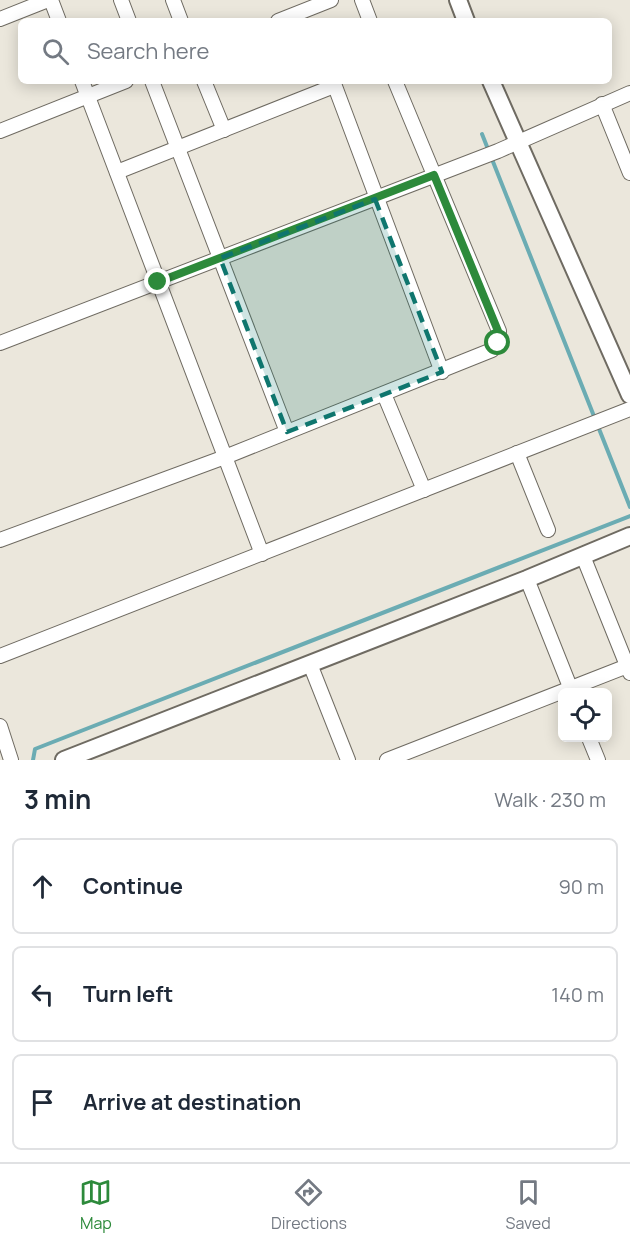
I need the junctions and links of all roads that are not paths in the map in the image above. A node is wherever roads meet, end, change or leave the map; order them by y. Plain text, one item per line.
1 (49, 0) edge
2 (121, 0) edge
3 (173, 0) edge
4 (331, 0) edge
5 (362, 0) edge
6 (458, 0) edge
7 (308, 10) edge
8 (58, 18) edge
9 (128, 18) edge
10 (180, 18) edge
11 (286, 18) edge
12 (369, 18) edge
13 (465, 18) edge
14 (0, 19) edge
15 (83, 84) edge
16 (118, 84) edge
17 (153, 84) edge
18 (205, 84) edge
19 (332, 84) edge
20 (334, 84) edge
21 (396, 84) edge
22 (492, 84) edge
23 (630, 93) edge
24 (87, 96) junction
25 (602, 104) junction
26 (224, 130) junction
27 (0, 131) edge
28 (516, 141) junction
29 (178, 148) junction
30 (117, 172) junction
31 (630, 172) edge
32 (434, 175) junction
33 (375, 199) junction
34 (220, 258) junction
35 (158, 282) junction
36 (0, 343) edge
37 (442, 372) junction
38 (384, 394) junction
39 (630, 395) edge
40 (630, 409) edge
41 (287, 432) junction
42 (517, 453) junction
43 (225, 457) junction
44 (424, 490) junction
45 (548, 530) dead end
46 (630, 536) edge
47 (0, 540) edge
48 (262, 554) junction
49 (583, 556) junction
50 (527, 579) junction
51 (0, 656) edge
52 (310, 664) junction
53 (629, 668) edge
54 (570, 688) edge
55 (576, 688) edge
56 (558, 695) edge
57 (0, 726) edge
58 (591, 742) edge
59 (418, 754) edge
60 (11, 760) edge
61 (64, 760) edge
62 (348, 760) edge
63 (387, 760) edge
64 (598, 760) edge

1 - 8 street
1 - 14 street
2 - 9 street
3 - 10 street
4 - 7 street
5 - 12 street
6 - 13 street
7 - 11 street
15 - 24 street
16 - 24 street
17 - 29 street
18 - 26 street
19 - 26 street
20 - 33 street
21 - 32 street
22 - 28 street
23 - 25 street
24 - 27 street
24 - 30 street
25 - 28 street
25 - 31 street
26 - 29 street
28 - 32 street
28 - 39 street
29 - 30 street
29 - 34 street
30 - 35 street
32 - 33 street
32 - 37 street
33 - 34 street
33 - 37 street
34 - 35 street
34 - 41 street
35 - 36 street
35 - 43 street
37 - 38 street
38 - 41 street
38 - 44 street
40 - 42 street
41 - 43 street
42 - 44 street
42 - 45 street
43 - 47 street
43 - 48 street
44 - 48 street
46 - 49 street
48 - 51 street
49 - 50 street
49 - 53 street
50 - 52 street
50 - 54 street
52 - 61 street
52 - 62 street
53 - 55 street
56 - 59 street
57 - 60 street
58 - 64 street
59 - 63 street

